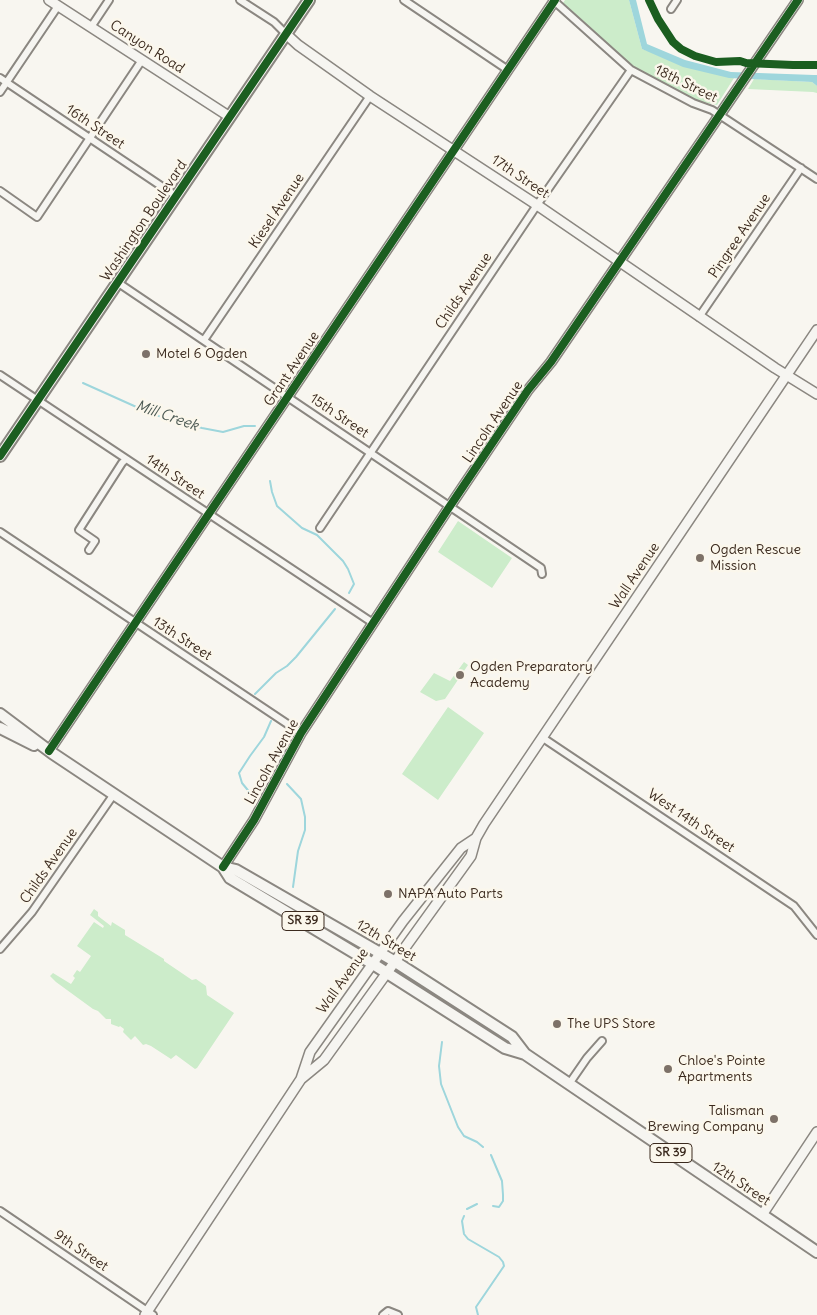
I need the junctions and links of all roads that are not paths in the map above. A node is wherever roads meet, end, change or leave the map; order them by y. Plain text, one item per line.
1 (49, 0) edge
2 (109, 0) edge
3 (240, 0) edge
4 (309, 0) edge
5 (404, 0) edge
6 (677, 0) edge
7 (798, 0) edge
8 (554, 1) edge
9 (58, 6) junction
10 (671, 9) dead end
11 (91, 27) junction
12 (286, 34) junction
13 (142, 60) junction
14 (508, 70) junction
15 (631, 70) junction
16 (0, 78) edge
17 (6, 82) junction
18 (0, 92) edge
19 (370, 96) junction
20 (720, 115) junction
21 (230, 117) junction
22 (89, 138) junction
23 (454, 150) junction
24 (801, 168) junction
25 (817, 179) edge
26 (0, 192) edge
27 (176, 196) junction
28 (537, 205) junction
29 (619, 261) junction
30 (117, 282) junction
31 (700, 317) junction
32 (817, 330) edge
33 (204, 340) junction
34 (787, 374) junction
35 (0, 375) edge
36 (817, 394) edge
37 (288, 397) junction
38 (38, 400) junction
39 (371, 452) junction
40 (0, 456) edge
41 (126, 459) junction
42 (451, 506) junction
43 (208, 515) junction
44 (320, 528) dead end
45 (0, 532) edge
46 (89, 550) dead end
47 (542, 574) dead end
48 (135, 622) junction
49 (373, 623) junction
50 (0, 714) edge
51 (0, 728) edge
52 (301, 733) junction
53 (543, 738) junction
54 (49, 751) junction
55 (114, 794) junction
56 (476, 838) junction
57 (223, 867) junction
58 (817, 935) edge
59 (0, 949) edge
60 (381, 952) junction
61 (394, 961) junction
62 (373, 964) junction
63 (386, 972) junction
64 (602, 1041) dead end
65 (525, 1054) junction
66 (301, 1079) junction
67 (569, 1084) junction
68 (817, 1132) edge
69 (0, 1211) edge
70 (762, 1215) junction
71 (817, 1252) edge
72 (385, 1313) edge
73 (149, 1314) edge
74 (398, 1315) edge

1 - 9 street, Canyon Road
2 - 11 street
3 - 12 street, 17th Street
4 - 12 main road, Washington Boulevard
5 - 14 street
6 - 10 street
7 - 20 street, Lincoln Avenue
8 - 14 street, Grant Avenue
8 - 15 street, 18th Street
9 - 11 street, Canyon Road
9 - 17 street
11 - 13 street, Canyon Road
12 - 19 street, 17th Street
12 - 21 main road, Washington Boulevard
13 - 21 street, Canyon Road
13 - 22 street
14 - 23 street, Grant Avenue
15 - 20 street, 18th Street
15 - 28 street, Childs Avenue
16 - 17 street, 16th Street
17 - 18 street
17 - 22 street, 16th Street
19 - 23 street, 17th Street
19 - 33 street, Kiesel Avenue
20 - 24 street, 18th Street
20 - 29 street, Lincoln Avenue
21 - 27 main road, Washington Boulevard
22 - 26 street
22 - 27 street, 16th Street
23 - 28 street, 17th Street
23 - 37 street, Grant Avenue
24 - 25 street, 18th Street
24 - 31 street, Pingree Avenue
27 - 30 main road, Washington Boulevard
28 - 29 street, 17th Street
28 - 39 street, Childs Avenue
29 - 31 street, 17th Street
29 - 42 street, Lincoln Avenue
30 - 33 street, 15th Street
30 - 38 main road, Washington Boulevard
31 - 34 street, 17th Street
32 - 34 street, Wall Avenue
33 - 37 street, 15th Street
34 - 36 street, 17th Street
34 - 53 street, Wall Avenue
35 - 38 street, 14th Street
37 - 39 street, 15th Street
37 - 43 street, Grant Avenue
38 - 40 main road, Washington Boulevard
38 - 41 street, 14th Street
39 - 42 street, 15th Street
39 - 44 street, Childs Avenue
41 - 43 street, 14th Street
41 - 46 street
42 - 47 street, 15th Street
42 - 49 street, Lincoln Avenue
43 - 48 street, Grant Avenue
43 - 49 street, 14th Street
45 - 48 street, 13th Street
48 - 52 street, 13th Street
48 - 54 street, Grant Avenue
49 - 52 street, Lincoln Avenue
50 - 54 main road, 12th Street / SR 39
51 - 54 main road, 12th Street / SR 39
52 - 57 street, Lincoln Avenue
53 - 56 street, Wall Avenue
53 - 58 street, West 14th Street
54 - 55 main road, 12th Street / SR 39
55 - 57 main road, 12th Street / SR 39
55 - 59 street, Childs Avenue
56 - 60 street, Wall Avenue
56 - 61 street, Wall Avenue
57 - 60 main road, 12th Street / SR 39
57 - 62 main road, 12th Street / SR 39
60 - 61 main road, 12th Street / SR 39
60 - 62 street, Wall Avenue
61 - 63 street, Wall Avenue
61 - 65 main road, 12th Street / SR 39
62 - 63 main road, 12th Street / SR 39
62 - 66 street, Wall Avenue
63 - 65 main road, 12th Street / SR 39
63 - 66 street, Wall Avenue
64 - 67 street
65 - 67 main road, 12th Street / SR 39
66 - 73 street, Wall Avenue
67 - 70 main road, 12th Street / SR 39
68 - 70 street
69 - 73 street, 9th Street
70 - 71 main road, 12th Street / SR 39
72 - 74 street

